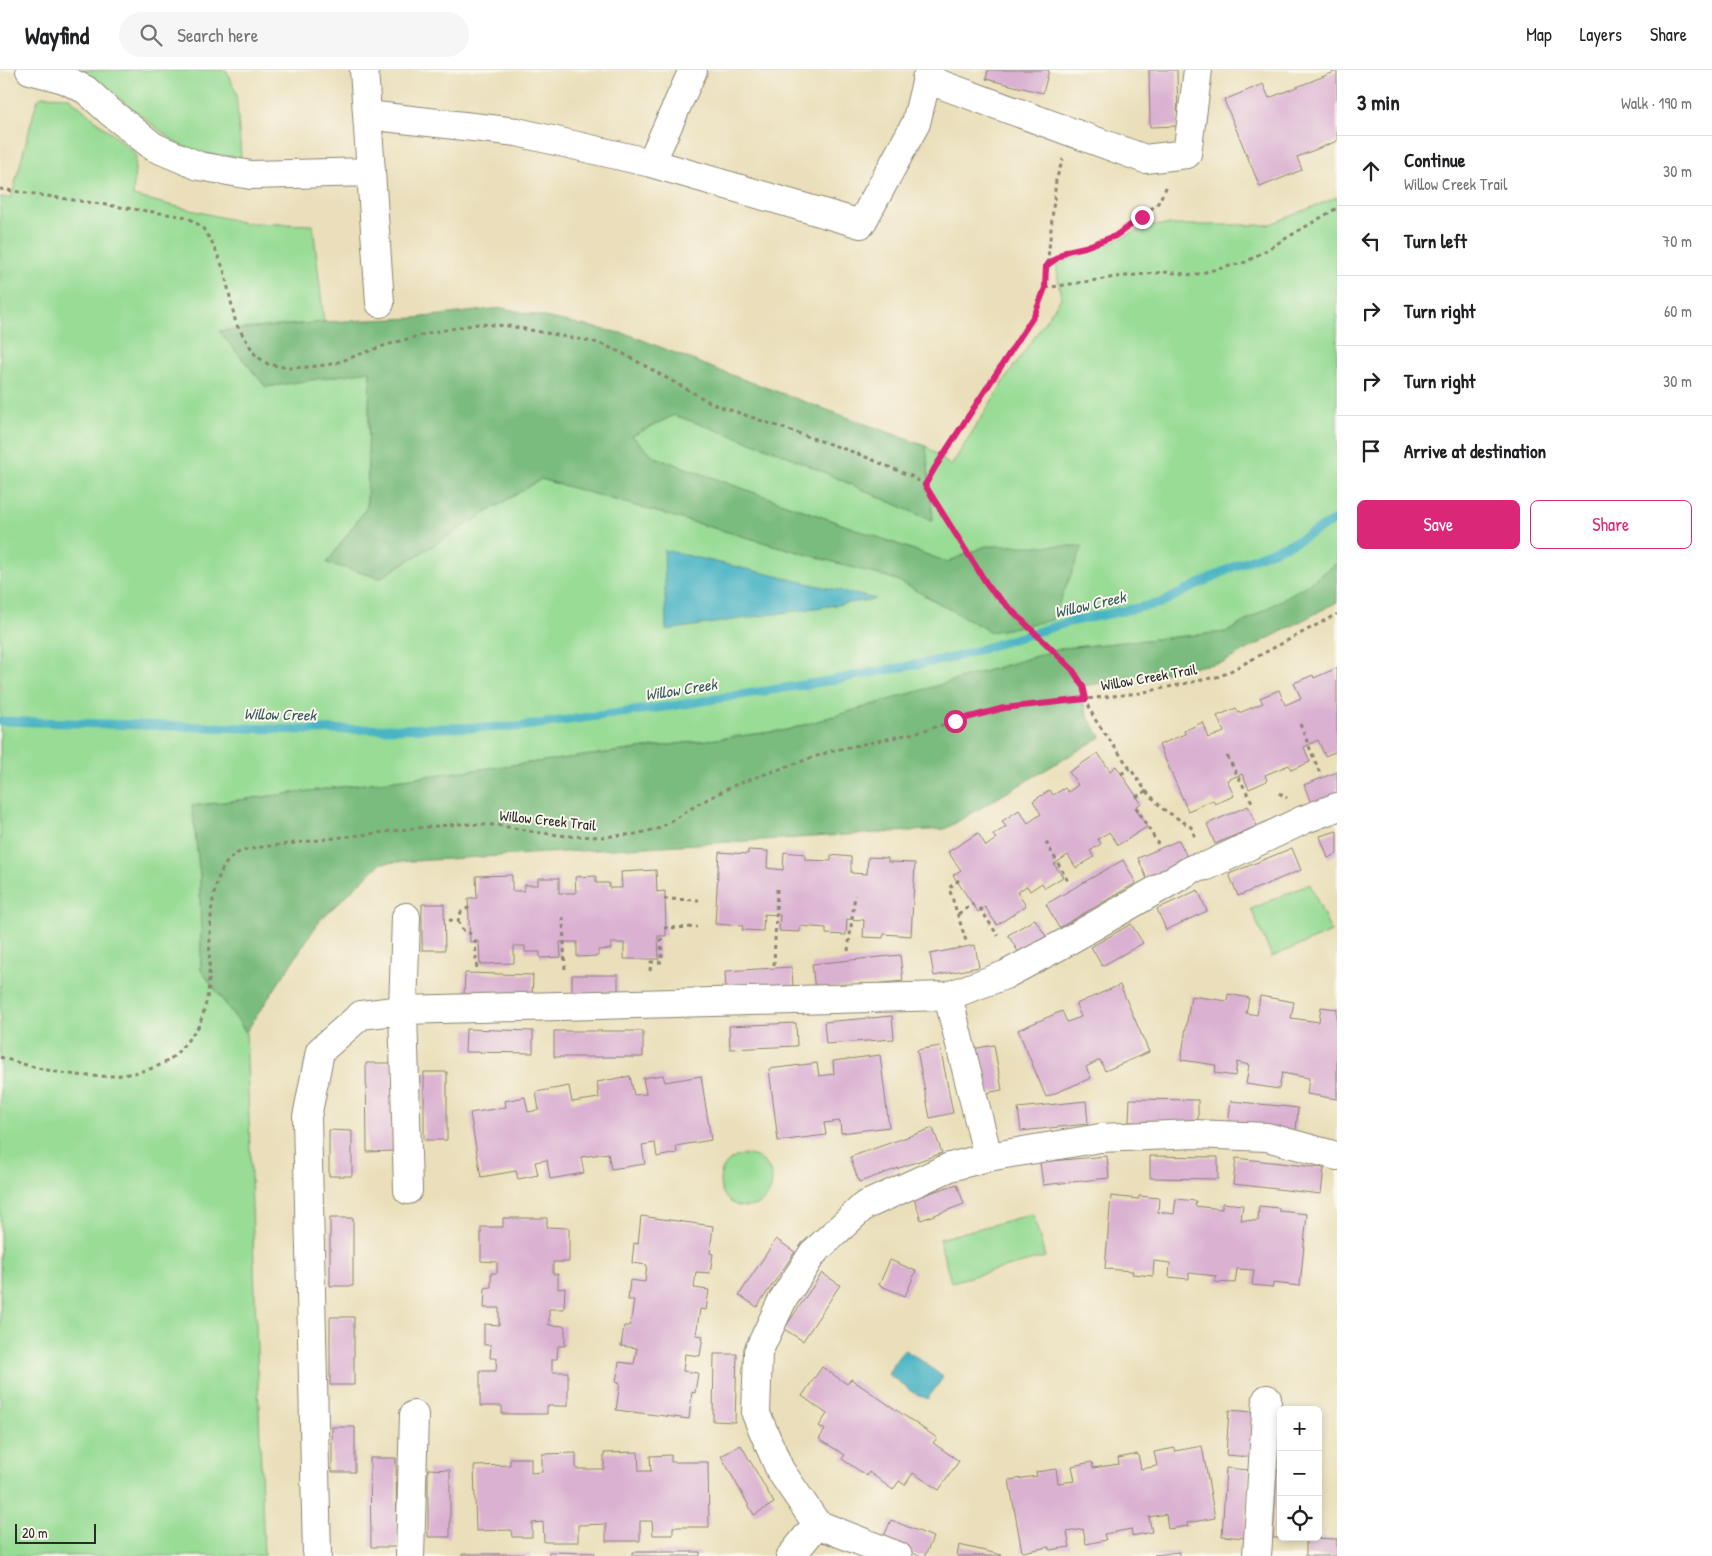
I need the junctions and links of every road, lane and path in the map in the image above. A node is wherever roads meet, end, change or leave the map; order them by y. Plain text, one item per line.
1 (30, 70) edge
2 (364, 70) edge
3 (693, 70) edge
4 (1198, 70) edge
5 (928, 75) edge
6 (367, 115) junction
7 (1072, 132) junction
8 (1187, 154) junction
9 (650, 163) junction
10 (371, 172) junction
11 (0, 189) edge
12 (1337, 208) edge
13 (1046, 266) junction
14 (1045, 288) junction
15 (380, 303) dead end
16 (925, 485) junction
17 (1337, 614) edge
18 (1086, 699) junction
19 (1300, 724) dead end
20 (1227, 756) dead end
21 (1130, 768) junction
22 (1120, 774) dead end
23 (1321, 776) dead end
24 (1146, 791) junction
25 (1136, 797) dead end
26 (1252, 802) dead end
27 (1136, 807) dead end
28 (1337, 807) edge
29 (1046, 842) dead end
30 (1158, 844) dead end
31 (1198, 844) dead end
32 (958, 880) dead end
33 (1069, 883) dead end
34 (777, 889) dead end
35 (855, 895) dead end
36 (664, 899) dead end
37 (699, 900) dead end
38 (973, 904) dead end
39 (470, 907) dead end
40 (980, 908) dead end
41 (958, 914) junction
42 (406, 917) dead end
43 (563, 917) dead end
44 (449, 920) dead end
45 (458, 921) junction
46 (697, 927) dead end
47 (664, 928) dead end
48 (471, 934) dead end
49 (661, 935) dead end
50 (998, 936) dead end
51 (475, 940) dead end
52 (967, 944) dead end
53 (848, 951) dead end
54 (774, 965) dead end
55 (650, 971) dead end
56 (477, 972) dead end
57 (565, 972) dead end
58 (948, 996) junction
59 (403, 1010) junction
60 (0, 1057) edge
61 (1337, 1156) edge
62 (988, 1157) junction
63 (408, 1190) dead end
64 (1267, 1399) dead end
65 (414, 1415) dead end
66 (817, 1524) junction
67 (317, 1556) edge
68 (410, 1556) edge
69 (791, 1556) edge
70 (898, 1556) edge
71 (1257, 1556) edge

1 - 10 lane
2 - 6 lane
3 - 9 lane
4 - 8 lane
5 - 7 lane
5 - 9 lane
6 - 9 lane
6 - 10 lane
7 - 8 lane
7 - 13 path
8 - 13 path
10 - 15 lane
11 - 16 path
12 - 14 path
13 - 14 path
14 - 16 path
16 - 18 path
17 - 18 path, Willow Creek Trail
18 - 21 path
18 - 60 path, Willow Creek Trail
19 - 23 path
20 - 26 path
21 - 22 path
21 - 24 path
24 - 25 path
24 - 31 path
27 - 30 path
28 - 58 lane
29 - 33 path
32 - 41 path
34 - 54 path
35 - 53 path
36 - 37 path
38 - 41 path
39 - 45 path
40 - 50 path
41 - 52 path
42 - 59 lane
43 - 57 path
44 - 45 path
45 - 48 path
46 - 47 path
49 - 55 path
51 - 56 path
58 - 59 lane
58 - 62 lane
59 - 63 lane
59 - 67 lane
61 - 62 lane
62 - 66 lane
64 - 71 lane
65 - 68 lane
66 - 69 lane
66 - 70 lane

